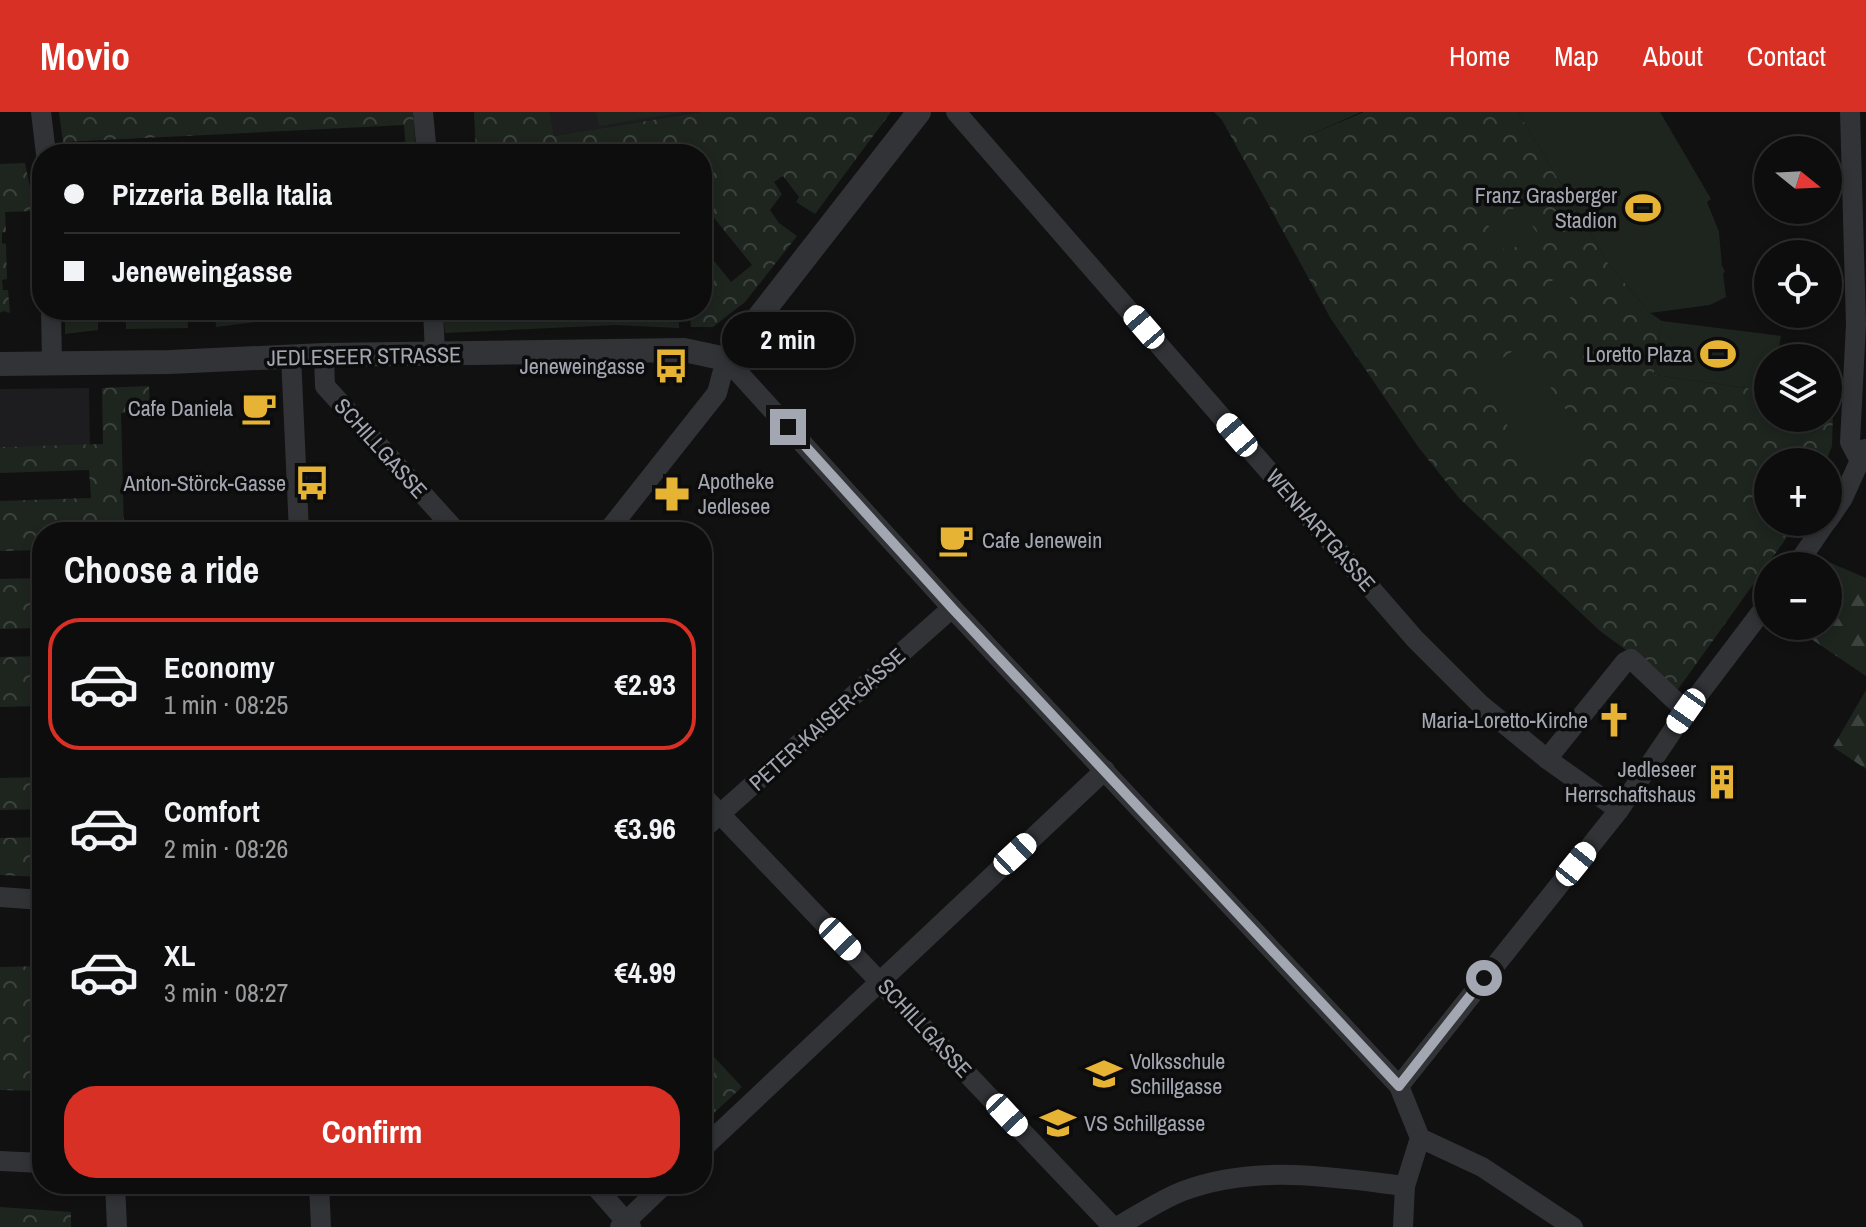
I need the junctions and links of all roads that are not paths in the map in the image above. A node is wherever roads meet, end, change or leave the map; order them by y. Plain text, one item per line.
1 (41, 112) edge
2 (423, 112) edge
3 (919, 112) edge
4 (956, 112) edge
5 (1850, 112) edge
6 (45, 144) edge
7 (426, 144) edge
8 (51, 320) edge
9 (433, 320) edge
10 (1856, 324) junction
11 (435, 353) junction
12 (324, 355) junction
13 (291, 356) junction
14 (726, 359) junction
15 (52, 363) junction
16 (0, 364) edge
17 (1866, 388) edge
18 (1864, 454) edge
19 (1842, 499) edge
20 (299, 522) edge
21 (448, 522) edge
22 (615, 522) edge
23 (952, 608) junction
24 (1754, 621) edge
25 (1686, 711) junction
26 (1547, 759) junction
27 (1105, 770) junction
28 (712, 806) edge
29 (1619, 810) junction
30 (720, 815) junction
31 (712, 822) edge
32 (0, 897) edge
33 (32, 899) edge
34 (880, 980) junction
35 (1399, 1086) junction
36 (1420, 1138) junction
37 (712, 1140) edge
38 (0, 1161) edge
39 (32, 1163) edge
40 (1405, 1186) junction
41 (115, 1194) edge
42 (319, 1194) edge
43 (601, 1194) edge
44 (655, 1194) edge
45 (625, 1225) edge
46 (117, 1227) edge
47 (321, 1227) edge
48 (1115, 1227) edge
49 (1403, 1227) edge
50 (1573, 1227) edge

1 - 6 street
2 - 7 street
3 - 14 street
4 - 26 street, WENHARTGASSE
5 - 10 street
8 - 15 street
9 - 11 street
10 - 17 street
10 - 18 street
11 - 12 street, JEDLESEER STRASSE
11 - 14 street, JEDLESEER STRASSE
12 - 13 street, JEDLESEER STRASSE
12 - 21 street, SCHILLGASSE
13 - 15 street, JEDLESEER STRASSE
13 - 20 street
14 - 22 street
14 - 23 street
15 - 16 street, JEDLESEER STRASSE
18 - 19 street
23 - 27 street
23 - 30 street, PETER-KAISER-GASSE
24 - 25 street
25 - 26 street
25 - 29 street
26 - 29 street, WENHARTGASSE
27 - 34 street
27 - 35 street
28 - 30 street, SCHILLGASSE
29 - 35 street
30 - 31 street, PETER-KAISER-GASSE
30 - 34 street, SCHILLGASSE
32 - 33 street
34 - 37 street
34 - 48 street, SCHILLGASSE
35 - 36 street
36 - 40 street
36 - 50 street
38 - 39 street
40 - 48 street
40 - 49 street
41 - 46 street
42 - 47 street
43 - 45 street
44 - 45 street

